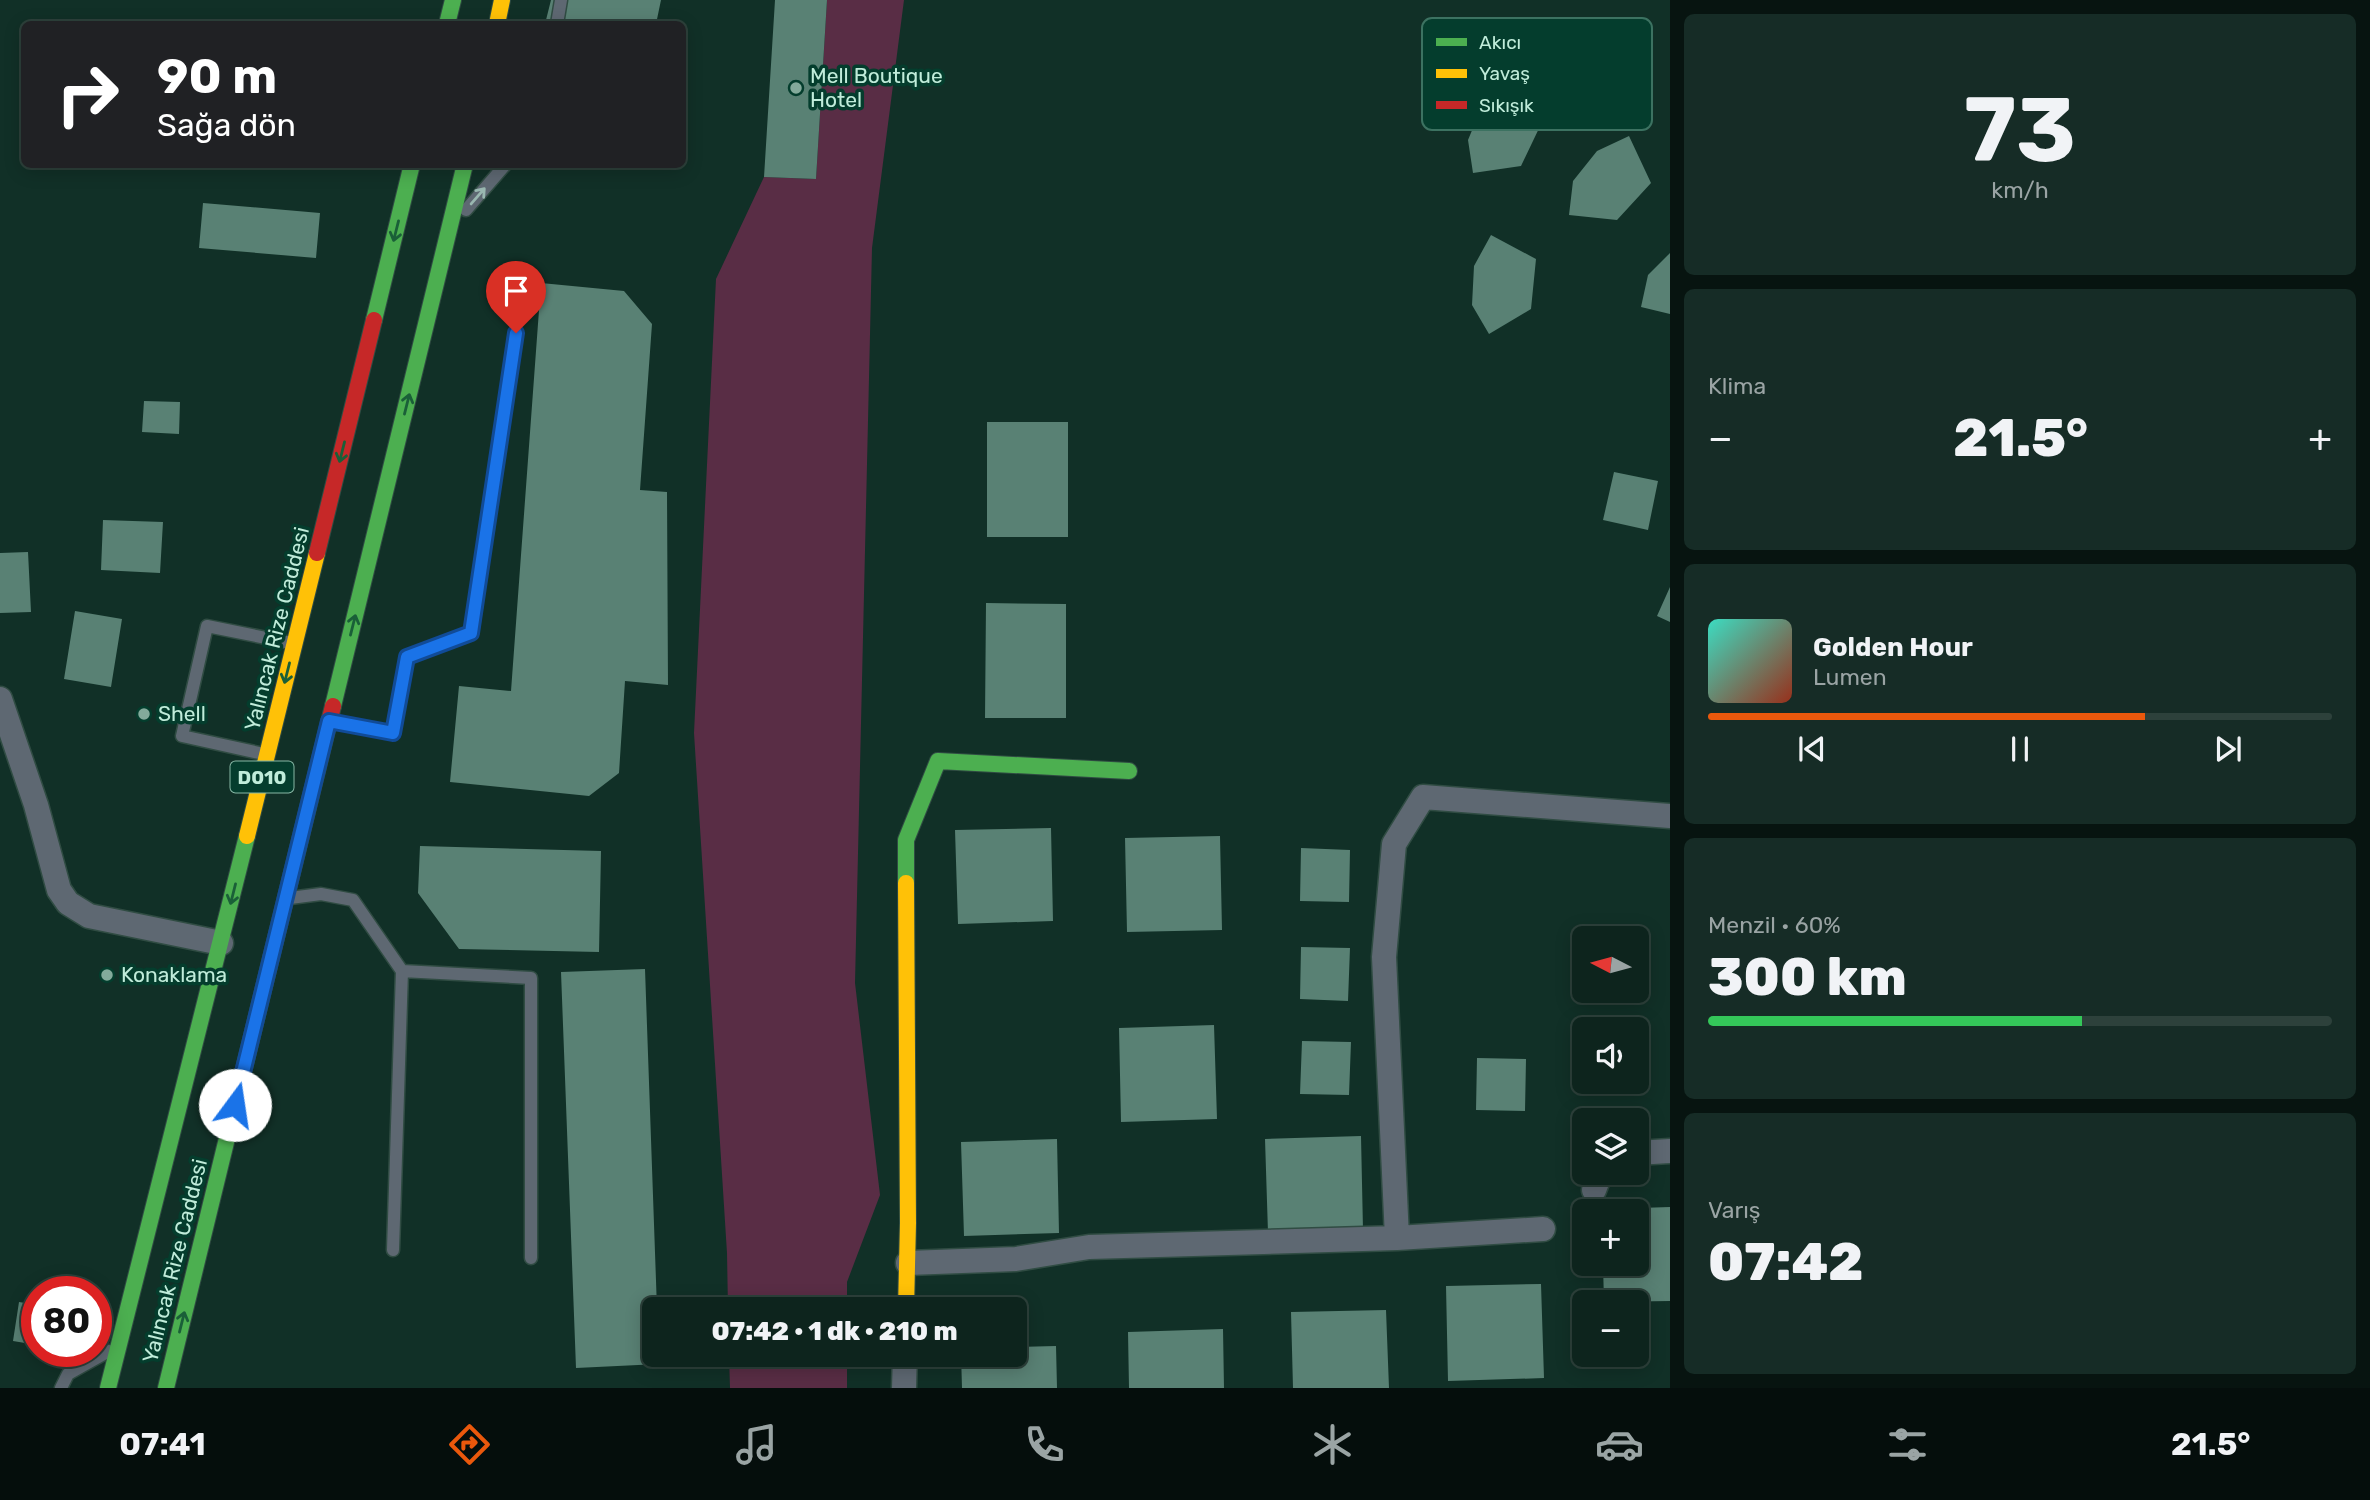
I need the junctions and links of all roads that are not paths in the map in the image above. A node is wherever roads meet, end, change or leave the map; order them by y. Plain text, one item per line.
1 (453, 0) edge
2 (502, 0) edge
3 (561, 0) edge
4 (448, 21) edge
5 (498, 21) edge
6 (558, 21) edge
7 (411, 168) edge
8 (464, 168) edge
9 (502, 168) edge
10 (450, 228) junction
11 (516, 333) dead end
12 (295, 644) junction
13 (0, 699) edge
14 (329, 721) junction
15 (267, 755) junction
16 (1129, 771) dead end
17 (1670, 816) edge
18 (286, 898) junction
19 (221, 943) junction
20 (402, 971) junction
21 (1670, 1151) edge
22 (1649, 1152) edge
23 (1543, 1229) dead end
24 (1396, 1238) junction
25 (393, 1250) dead end
26 (531, 1258) dead end
27 (908, 1263) junction
28 (907, 1297) edge
29 (119, 1346) junction
30 (905, 1367) edge
31 (61, 1388) edge
32 (108, 1388) edge
33 (166, 1388) edge
34 (904, 1388) edge

1 - 4 main road
2 - 5 main road
3 - 6 lane
7 -> 12 main road, Yalıncak Rize Caddesi / D010
8 - 10 main road, Yalıncak Rize Caddesi
10 -> 9 lane
14 -> 10 main road, Yalıncak Rize Caddesi
11 - 14 lane
12 -> 15 main road, Yalıncak Rize Caddesi / D010
12 - 15 lane
13 - 19 street
14 - 18 main road, Yalıncak Rize Caddesi
15 -> 19 main road, Yalıncak Rize Caddesi / D010
16 - 27 main road
17 - 24 street
18 - 20 lane
33 -> 18 main road, Yalıncak Rize Caddesi
19 - 29 main road, Yalıncak Rize Caddesi / D010
20 - 25 lane
20 - 26 lane
21 - 22 street
23 - 24 street
24 - 27 street
27 - 28 main road
29 - 31 lane
29 - 32 main road, Yalıncak Rize Caddesi / D010
30 - 34 street

